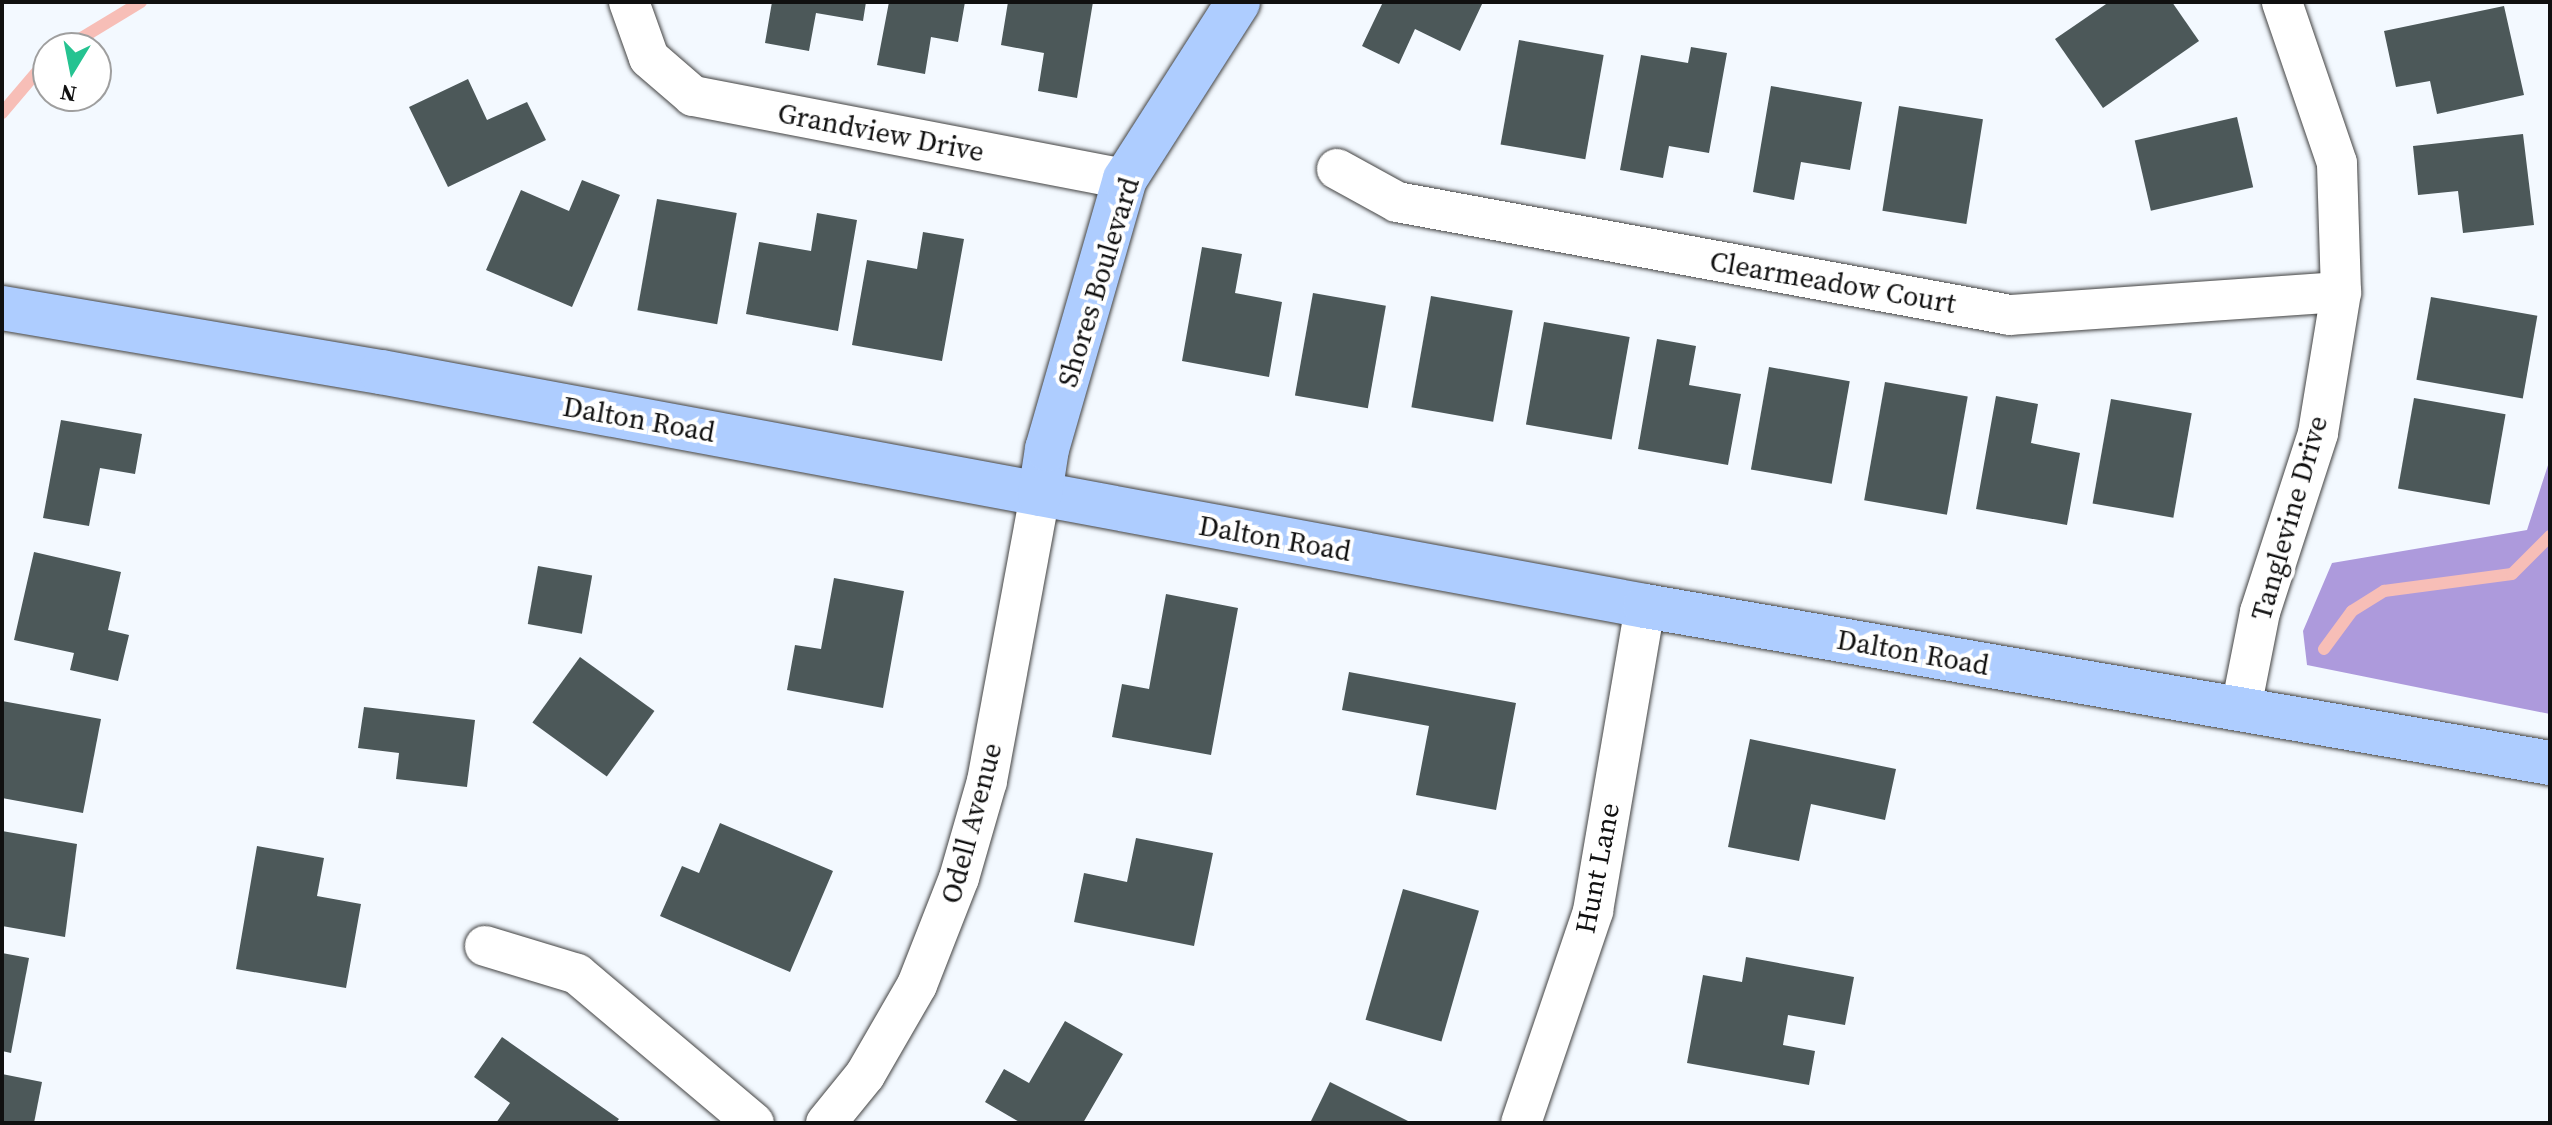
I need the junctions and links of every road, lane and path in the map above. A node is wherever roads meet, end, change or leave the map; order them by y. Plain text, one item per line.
1 (629, 2) edge
2 (1238, 2) edge
3 (2282, 2) edge
4 (1337, 169) dead end
5 (1125, 179) junction
6 (2341, 292) junction
7 (2, 308) edge
8 (1040, 494) junction
9 (1645, 606) junction
10 (2241, 708) junction
11 (2550, 763) edge
12 (485, 946) dead end
13 (754, 1123) edge
14 (826, 1123) edge
15 (1521, 1123) edge

1 - 5 street, Grandview Drive
2 - 5 street, Shores Boulevard
3 - 6 street, Tanglevine Drive
4 - 6 street, Clearmeadow Court
5 - 8 street, Shores Boulevard
6 - 10 street, Tanglevine Drive
7 - 8 street, Dalton Road
8 - 9 street, Dalton Road
8 - 14 street, Odell Avenue
9 - 10 street, Dalton Road
9 - 15 street, Hunt Lane
10 - 11 street, Dalton Road
12 - 13 street

